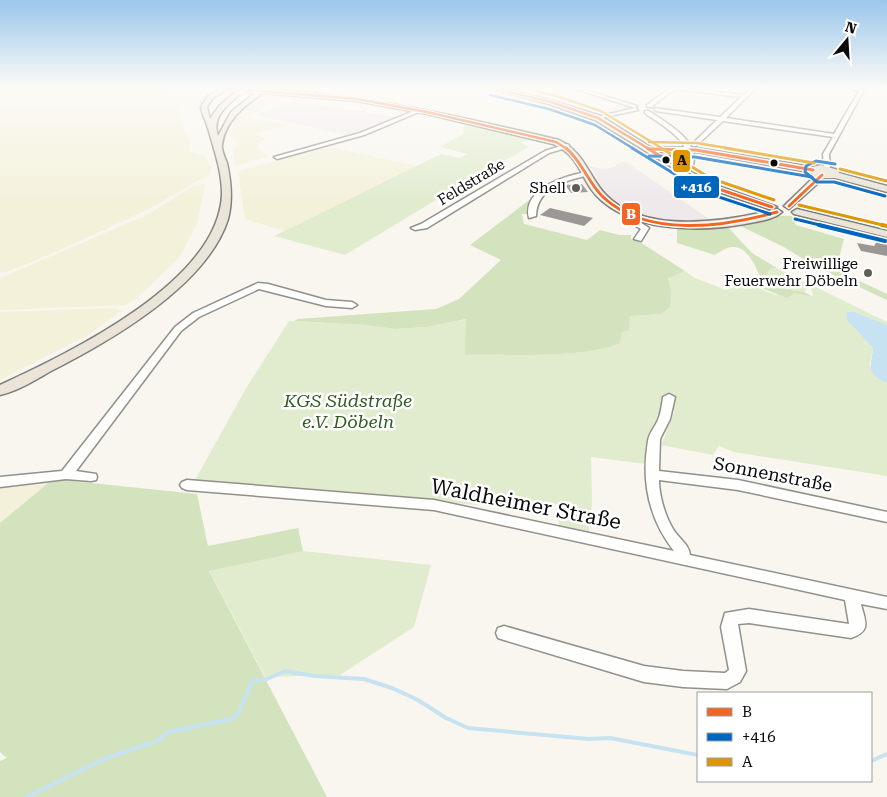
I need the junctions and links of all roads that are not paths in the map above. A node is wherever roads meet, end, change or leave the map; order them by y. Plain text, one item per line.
1 (226, 125) edge
2 (383, 125) edge
3 (482, 125) edge
4 (610, 125) edge
5 (667, 125) edge
6 (715, 125) edge
7 (764, 125) edge
8 (842, 125) edge
9 (212, 127) edge
10 (836, 136) junction
11 (218, 146) junction
12 (567, 146) junction
13 (691, 147) junction
14 (649, 149) junction
15 (277, 157) dead end
16 (677, 167) junction
17 (824, 172) junction
18 (588, 174) junction
19 (887, 189) edge
20 (774, 209) junction
21 (793, 209) junction
22 (626, 212) junction
23 (532, 216) dead end
24 (416, 228) dead end
25 (887, 234) edge
26 (638, 239) dead end
27 (352, 305) dead end
28 (0, 391) edge
29 (669, 397) dead end
30 (66, 475) junction
31 (652, 475) junction
32 (91, 478) dead end
33 (0, 482) edge
34 (187, 485) dead end
35 (887, 517) edge
36 (682, 558) junction
37 (852, 595) junction
38 (887, 602) edge
39 (504, 632) dead end

1 - 11 main road
2 - 15 street
3 - 12 main road
4 - 14 main road
5 - 13 street
6 - 13 street
7 - 10 street
8 - 10 street
9 - 11 main road
10 - 17 street
11 - 28 main road
12 - 18 main road
12 - 24 street, Feldstraße
13 - 14 main road
13 - 16 street
13 - 17 main road
14 - 16 main road
16 - 20 main road
17 - 19 main road
17 - 21 main road
18 - 22 main road
18 - 23 street
20 - 21 main road
20 - 22 main road
21 - 25 main road
22 - 26 street
27 - 30 street
29 - 31 street
30 - 32 street
30 - 33 street
31 - 35 street, Sonnenstraße
31 - 36 street
34 - 36 street, Waldheimer Straße
36 - 37 street, Waldheimer Straße
37 - 38 street, Waldheimer Straße
37 - 39 street

